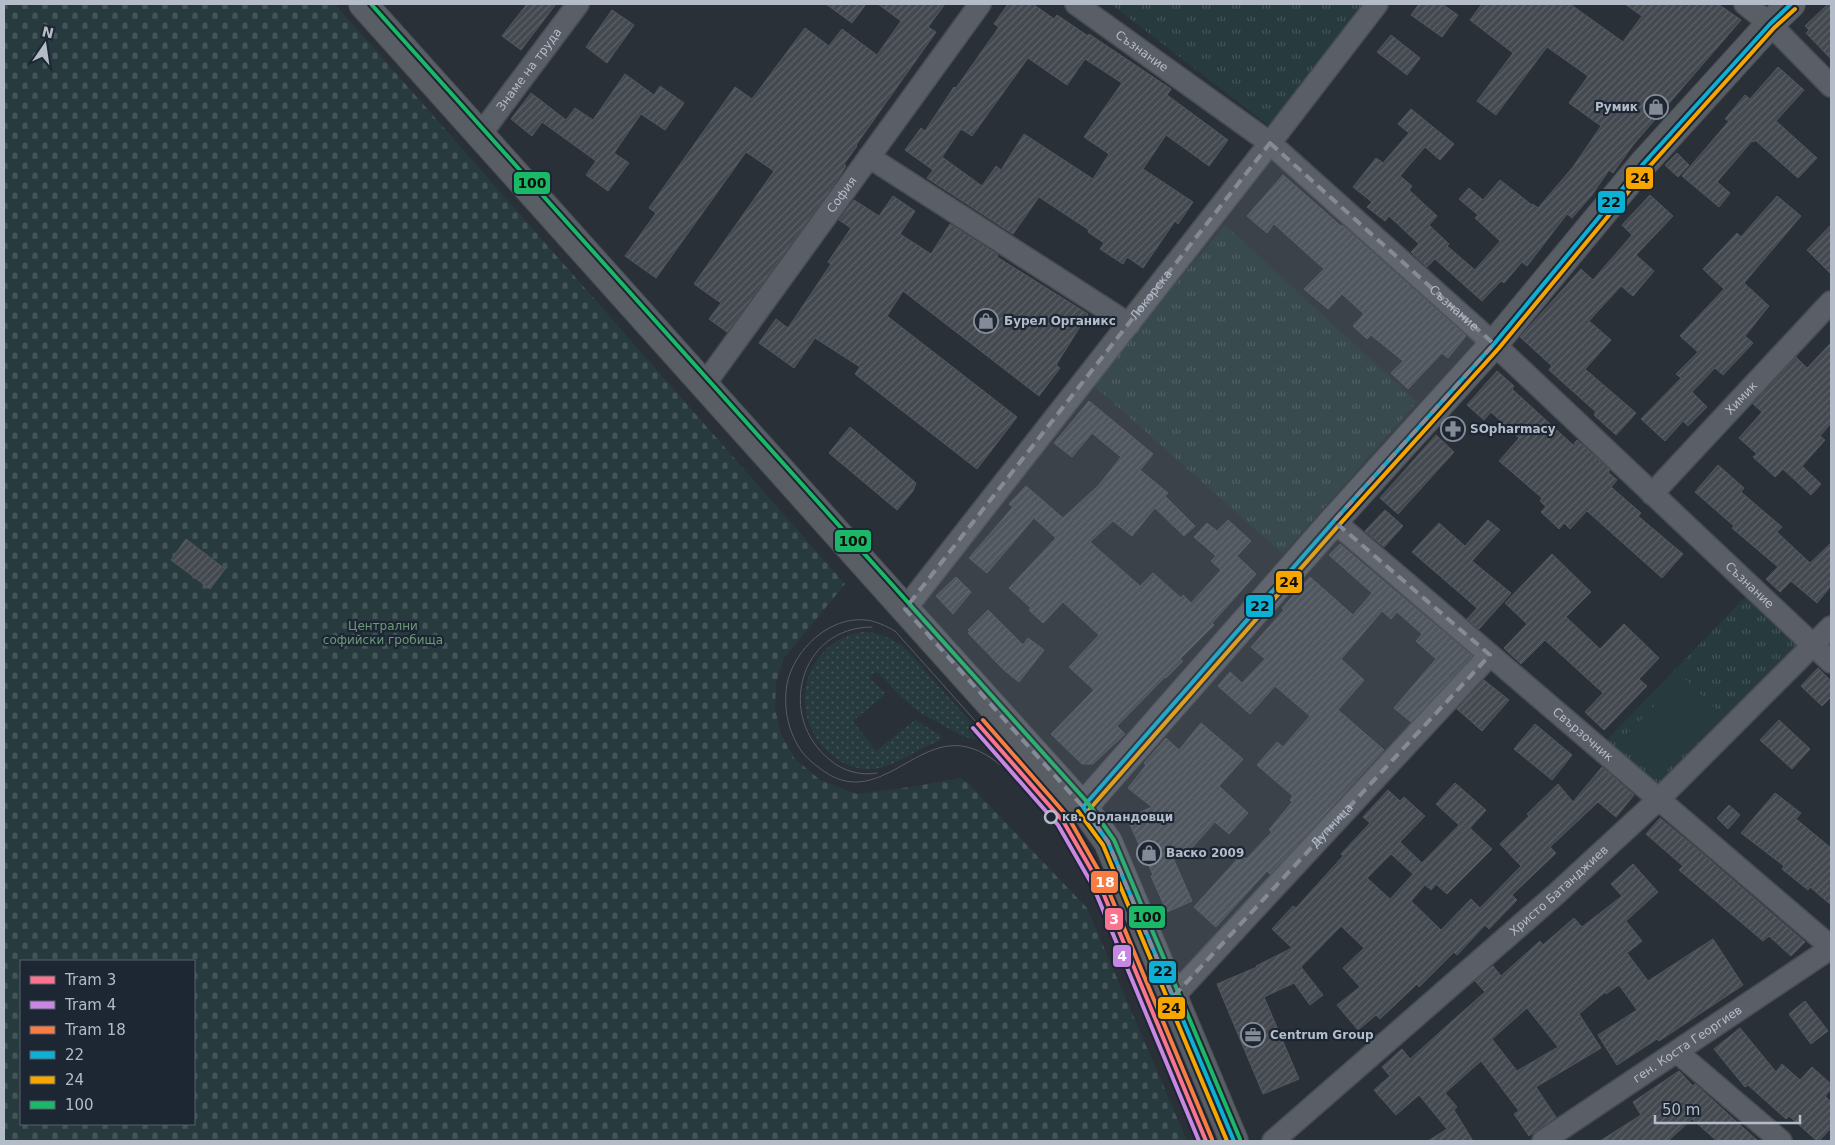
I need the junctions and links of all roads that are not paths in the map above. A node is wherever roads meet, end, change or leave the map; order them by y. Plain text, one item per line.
1 (363, 4) edge
2 (578, 4) edge
3 (980, 4) edge
4 (1076, 4) edge
5 (1377, 4) edge
6 (1745, 4) edge
7 (1791, 4) edge
8 (1770, 24) junction
9 (1831, 86) edge
10 (480, 135) junction
11 (1270, 143) junction
12 (869, 157) junction
13 (1831, 302) edge
14 (1129, 324) junction
15 (1494, 344) junction
16 (704, 385) junction
17 (1652, 494) junction
18 (1334, 521) junction
19 (905, 610) junction
20 (1831, 627) edge
21 (1813, 645) junction
22 (1490, 655) junction
23 (1831, 662) edge
24 (1659, 799) junction
25 (1084, 806) junction
26 (1831, 948) edge
27 (1173, 996) junction
28 (1677, 1052) junction
29 (1234, 1141) edge
30 (1273, 1141) edge
31 (1543, 1141) edge
32 (1781, 1141) edge

1 - 10 street
2 - 10 street, Знаме на труда
3 - 12 street, София
4 - 11 street, Съзнание
5 - 11 street, Локорска
6 - 8 street
7 - 8 street
8 - 9 street
8 - 15 street
10 - 16 street
11 - 14 street, Локорска
11 - 15 street, Съзнание
12 - 14 street
12 - 16 street, София
13 - 17 street, Химик
14 - 19 street, Локорска
15 - 17 street, Съзнание
15 - 18 street
16 - 19 street
17 - 21 street, Съзнание
18 - 22 street, Свързочник
18 - 25 street
19 - 25 street
20 - 21 street, Христо Батанджиев
21 - 23 street, Съзнание
21 - 24 street, Христо Батанджиев
22 - 24 street, Свързочник
22 - 27 street, Дупница
24 - 26 street, Свързочник
24 - 30 street, Христо Батанджиев
25 - 27 street
26 - 28 street, ген. Коста Георгиев
27 - 29 street
28 - 31 street, ген. Коста Георгиев
28 - 32 street

